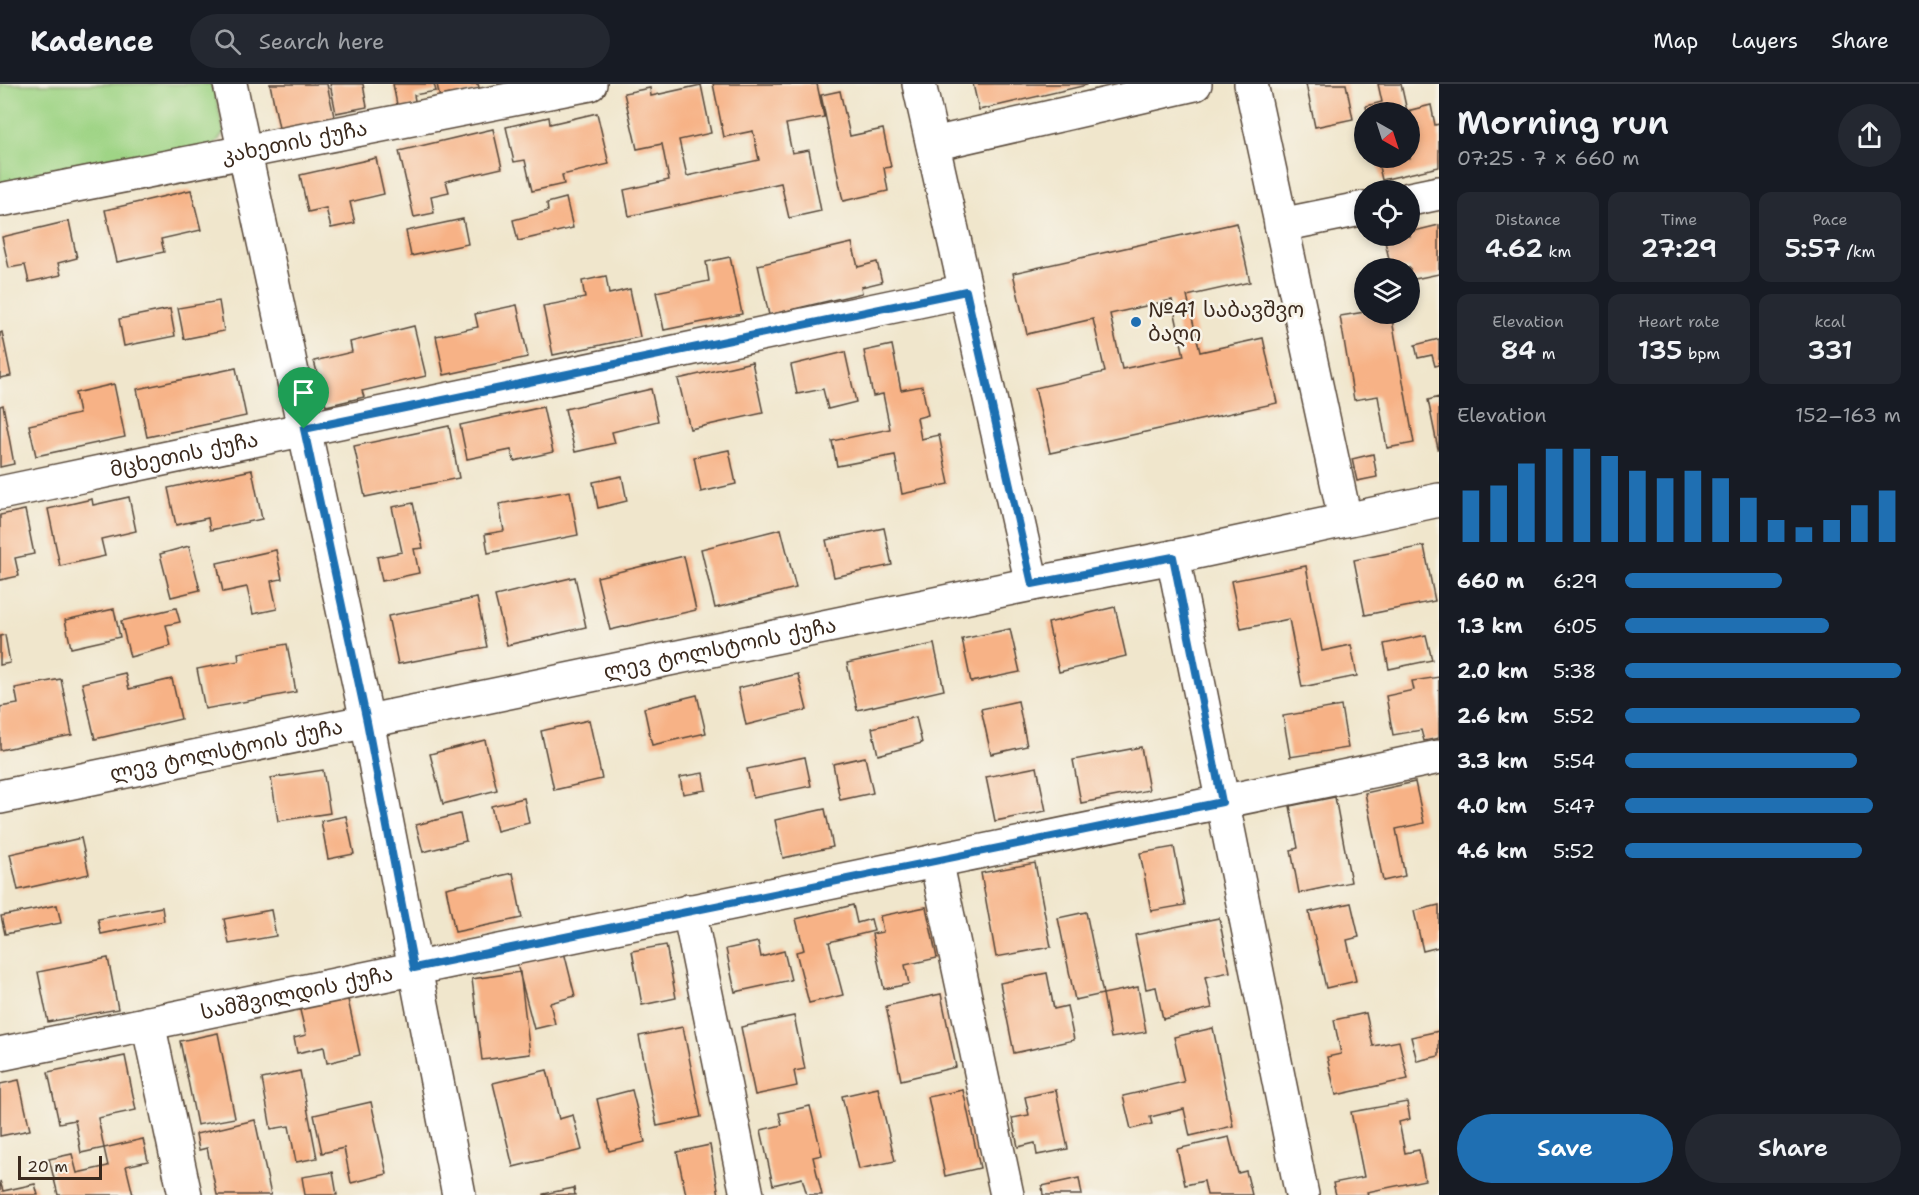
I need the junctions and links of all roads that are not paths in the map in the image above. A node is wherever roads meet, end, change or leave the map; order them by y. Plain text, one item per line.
1 (230, 84) edge
2 (590, 84) edge
3 (919, 84) edge
4 (1195, 84) edge
5 (1251, 84) edge
6 (933, 144) junction
7 (244, 152) junction
8 (1439, 193) edge
9 (1420, 197) edge
10 (0, 200) edge
11 (1354, 210) edge
12 (1281, 225) junction
13 (966, 291) junction
14 (304, 429) junction
15 (0, 493) edge
16 (1439, 500) edge
17 (1345, 519) junction
18 (1173, 557) junction
19 (1032, 584) junction
20 (367, 722) junction
21 (1439, 757) edge
22 (0, 797) edge
23 (1222, 802) junction
24 (936, 860) junction
25 (689, 911) junction
26 (414, 968) junction
27 (148, 1023) junction
28 (0, 1054) edge
29 (185, 1195) edge
30 (459, 1195) edge
31 (747, 1195) edge
32 (1007, 1195) edge
33 (1302, 1195) edge

1 - 7 street
2 - 7 street, კახეთის ქუჩა
3 - 6 street
4 - 6 street
5 - 12 street
6 - 13 street
7 - 10 street, კახეთის ქუჩა
7 - 14 street
8 - 9 street
11 - 12 street
12 - 17 street
13 - 14 street, მცხეთის ქუჩა
13 - 19 street
14 - 15 street, მცხეთის ქუჩა
14 - 20 street
16 - 17 street, ლევ ტოლსტოის ქუჩა
17 - 18 street, ლევ ტოლსტოის ქუჩა
18 - 19 street, ლევ ტოლსტოის ქუჩა
18 - 23 street
19 - 20 street, ლევ ტოლსტოის ქუჩა
20 - 22 street, ლევ ტოლსტოის ქუჩა
20 - 26 street
21 - 23 street, სამშვილდის ქუჩა
23 - 24 street, სამშვილდის ქუჩა
23 - 33 street
24 - 25 street, სამშვილდის ქუჩა
24 - 32 street
25 - 26 street, სამშვილდის ქუჩა
25 - 31 street
26 - 27 street, სამშვილდის ქუჩა
26 - 30 street
27 - 28 street, სამშვილდის ქუჩა
27 - 29 street

